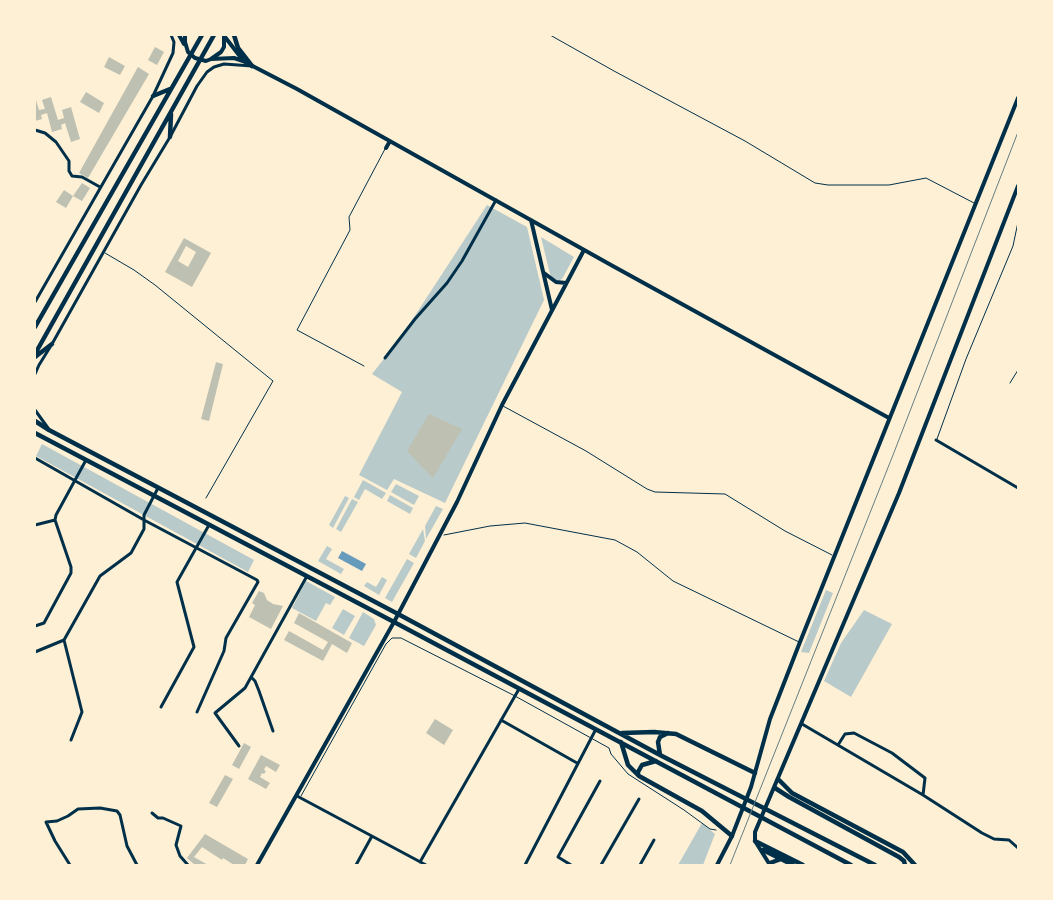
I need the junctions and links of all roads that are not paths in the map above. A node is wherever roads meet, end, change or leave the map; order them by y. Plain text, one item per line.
1 (171, 35) edge
2 (179, 35) edge
3 (185, 35) edge
4 (202, 35) edge
5 (214, 35) edge
6 (224, 35) edge
7 (234, 35) edge
8 (550, 35) edge
9 (186, 48) junction
10 (190, 55) junction
11 (212, 59) junction
12 (200, 60) junction
13 (243, 61) junction
14 (252, 66) junction
15 (170, 88) junction
16 (152, 96) junction
17 (1018, 98) edge
18 (171, 112) junction
19 (35, 130) edge
20 (170, 137) junction
21 (390, 141) junction
22 (386, 148) joint
23 (1018, 186) edge
24 (100, 187) junction
25 (496, 200) junction
26 (976, 203) junction
27 (531, 220) junction
28 (1018, 222) edge
29 (584, 250) junction
30 (103, 252) junction
31 (544, 274) junction
32 (566, 283) junction
33 (35, 302) edge
34 (552, 310) junction
35 (35, 327) edge
36 (52, 344) junction
37 (35, 356) edge
38 (385, 358) dead end
39 (364, 366) dead end
40 (1018, 370) edge
41 (35, 374) edge
42 (1010, 383) dead end
43 (502, 405) junction
44 (35, 410) edge
45 (889, 418) junction
46 (35, 421) edge
47 (50, 430) junction
48 (35, 433) edge
49 (936, 440) joint
50 (35, 458) edge
51 (86, 459) junction
52 (75, 480) junction
53 (158, 488) junction
54 (1018, 488) edge
55 (154, 495) junction
56 (206, 498) dead end
57 (55, 520) junction
58 (144, 520) junction
59 (210, 524) junction
60 (35, 525) edge
61 (442, 535) junction
62 (196, 548) junction
63 (835, 556) junction
64 (307, 576) junction
65 (398, 614) junction
66 (394, 622) junction
67 (35, 626) edge
68 (64, 640) junction
69 (800, 642) junction
70 (35, 652) edge
71 (251, 677) junction
72 (519, 688) junction
73 (514, 696) junction
74 (161, 707) dead end
75 (197, 712) dead end
76 (501, 720) junction
77 (802, 724) junction
78 (596, 729) junction
79 (273, 730) dead end
80 (669, 732) junction
81 (620, 733) junction
82 (591, 738) junction
83 (71, 740) dead end
84 (621, 742) junction
85 (838, 745) junction
86 (239, 746) dead end
87 (660, 755) junction
88 (656, 761) junction
89 (577, 763) junction
90 (755, 773) junction
91 (639, 776) junction
92 (778, 779) junction
93 (600, 781) dead end
94 (774, 788) junction
95 (923, 795) junction
96 (298, 797) junction
97 (639, 800) dead end
98 (152, 813) dead end
99 (716, 830) dead end
100 (372, 836) junction
101 (732, 836) junction
102 (654, 840) dead end
103 (756, 841) junction
104 (1018, 848) edge
105 (763, 850) junction
106 (836, 857) junction
107 (781, 859) junction
108 (420, 862) junction
109 (770, 864) edge
110 (70, 865) edge
111 (137, 865) edge
112 (188, 865) edge
113 (257, 865) edge
114 (356, 865) edge
115 (426, 865) edge
116 (525, 865) edge
117 (571, 865) edge
118 (601, 865) edge
119 (640, 865) edge
120 (717, 865) edge
121 (793, 865) edge
122 (802, 865) edge
123 (842, 865) edge
124 (851, 865) edge
125 (875, 865) edge
126 (905, 865) edge
127 (915, 865) edge

1 - 16 street
2 - 9 street
3 - 9 street
4 - 10 main road
5 - 12 main road
6 - 11 street
6 - 13 street
7 - 14 main road
8 - 26 lane
9 - 10 street
10 - 12 street
10 - 15 main road
11 - 12 street
11 - 13 street
12 - 18 main road
13 - 14 street
14 - 20 street
14 - 21 street
15 - 16 main road
15 - 35 main road
16 - 24 street
17 - 26 street
18 - 20 main road
18 - 37 main road
19 - 24 street
20 - 30 street
21 - 22 street
21 - 25 street
22 - 39 lane
23 - 77 street
24 - 33 street
25 - 27 street
25 - 38 street
26 - 45 street
27 - 29 street
27 - 31 street
28 - 49 lane
29 - 32 street
29 - 45 street
30 - 36 street
30 - 56 lane
31 - 32 street
31 - 34 street
32 - 34 street
34 - 43 street
36 - 37 main road
36 - 41 street
40 - 42 lane
43 - 61 street
43 - 63 lane
44 - 47 street
45 - 63 street
46 - 47 main road
47 - 53 main road
48 - 51 main road
49 - 54 street
50 - 52 street
51 - 52 street
51 - 55 main road
52 - 57 street
52 - 58 street
53 - 55 street
53 - 65 main road
55 - 58 street
55 - 59 main road
57 - 60 street
57 - 67 street
58 - 62 street
58 - 68 street
59 - 62 street
59 - 64 main road
61 - 65 street
61 - 69 lane
62 - 74 street
62 - 75 street
63 - 69 street
64 - 66 main road
64 - 71 street
65 - 66 street
65 - 81 main road
66 - 72 main road
66 - 96 street
68 - 70 street
68 - 83 street
69 - 90 street
71 - 79 street
71 - 86 street
72 - 73 street
72 - 78 main road
73 - 76 street
73 - 82 lane
73 - 96 lane
76 - 89 street
76 - 108 street
77 - 85 street
77 - 92 street
78 - 82 street
78 - 84 main road
80 - 81 main road
80 - 87 main road
80 - 90 main road
81 - 87 main road
82 - 89 street
82 - 99 lane
84 - 88 main road
84 - 91 main road
85 - 95 street
85 - 95 street
87 - 125 main road
88 - 91 main road
88 - 106 main road
89 - 116 street
90 - 101 street
91 - 101 main road
92 - 94 street
92 - 127 main road
93 - 117 street
94 - 103 street
94 - 126 main road
95 - 104 street
96 - 100 street
96 - 113 street
97 - 118 street
98 - 112 street
100 - 108 street
100 - 114 street
101 - 120 street
102 - 119 street
103 - 105 street
103 - 122 main road
105 - 107 main road
105 - 109 street
106 - 123 main road
106 - 124 main road
107 - 109 main road
107 - 121 main road
108 - 115 street
110 - 111 street

